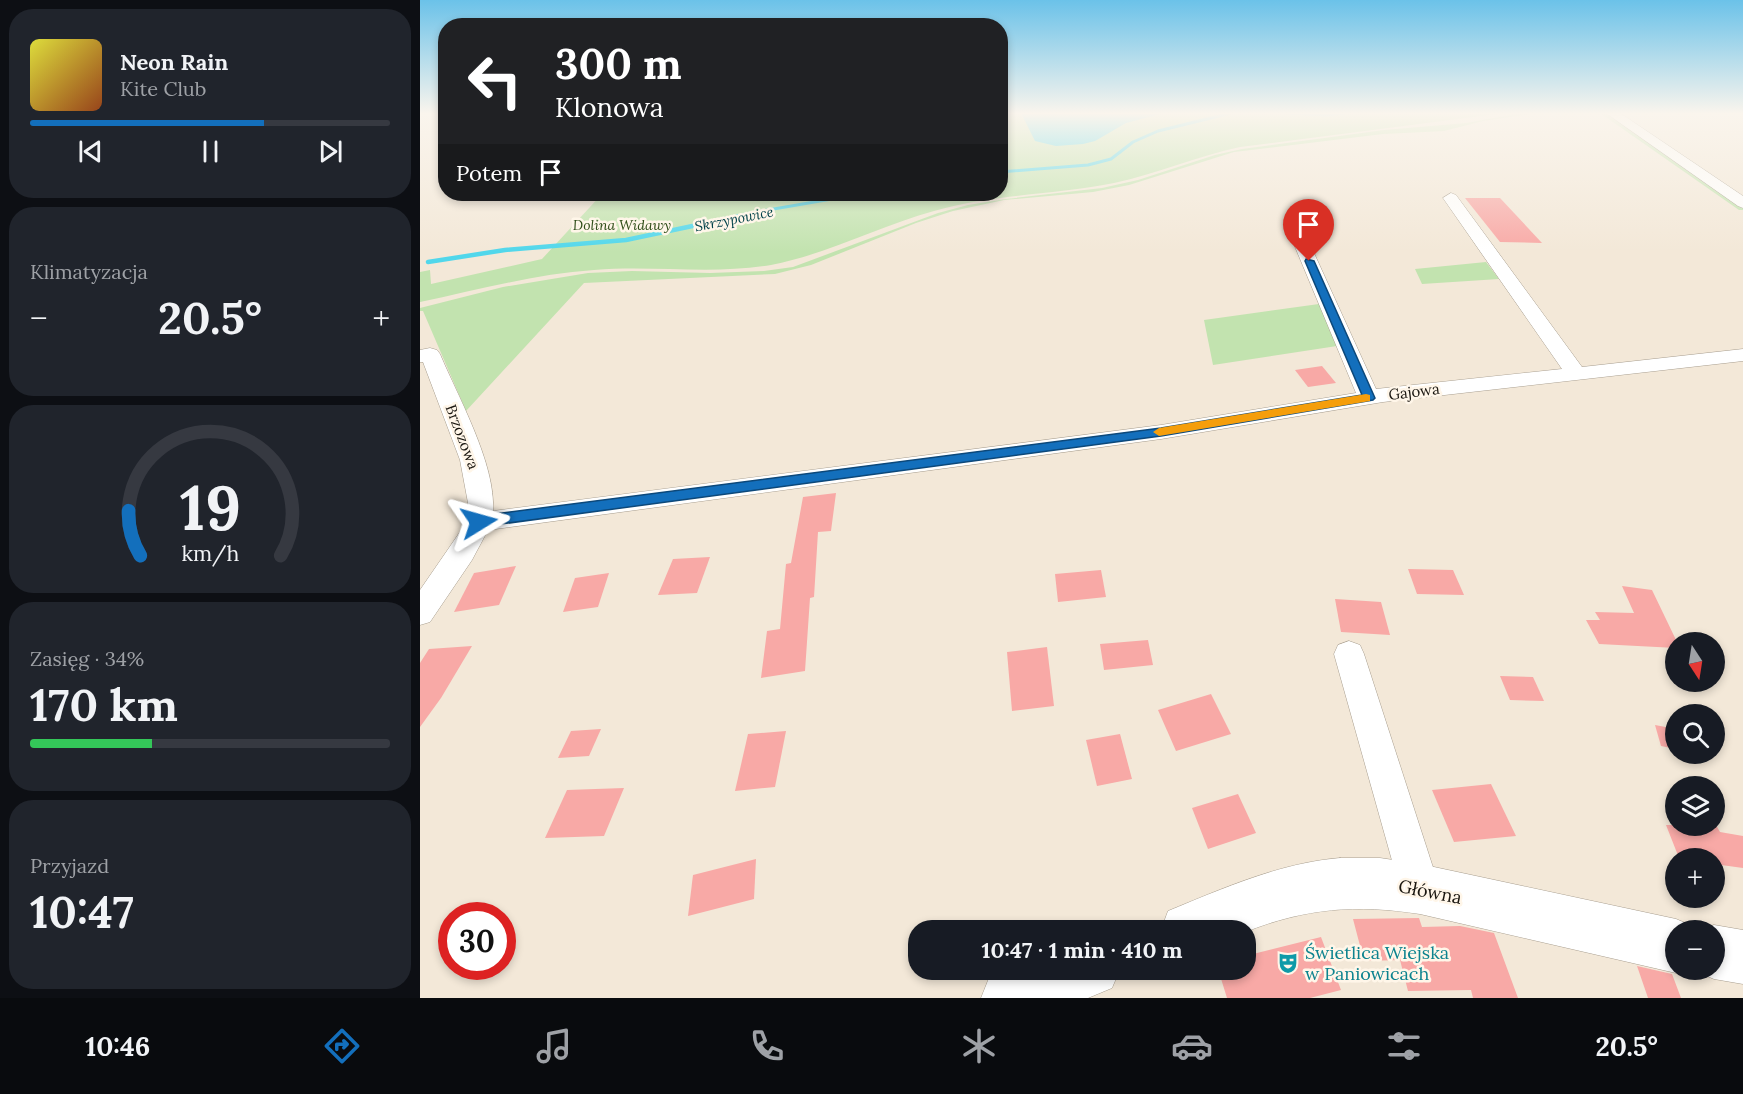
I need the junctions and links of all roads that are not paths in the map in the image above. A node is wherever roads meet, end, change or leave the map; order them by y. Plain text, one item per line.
1 (1680, 160) edge
2 (1451, 198) dead end
3 (1743, 203) edge
4 (1301, 242) dead end
5 (425, 355) edge
6 (1743, 355) edge
7 (1576, 373) junction
8 (1369, 398) junction
9 (479, 522) junction
10 (420, 613) edge
11 (1349, 654) dead end
12 (1420, 889) junction
13 (1212, 920) edge
14 (1665, 944) edge
15 (1725, 954) edge
16 (1743, 957) edge
17 (1061, 980) edge
18 (1009, 998) edge

1 - 3 street
2 - 7 street
4 - 8 street
5 - 9 street, Brzozowa
6 - 7 street, Gajowa
7 - 8 street, Gajowa
8 - 9 street, Gajowa
9 - 10 street
11 - 12 street
12 - 13 street, Główna
12 - 14 street, Główna
15 - 16 street
17 - 18 street

